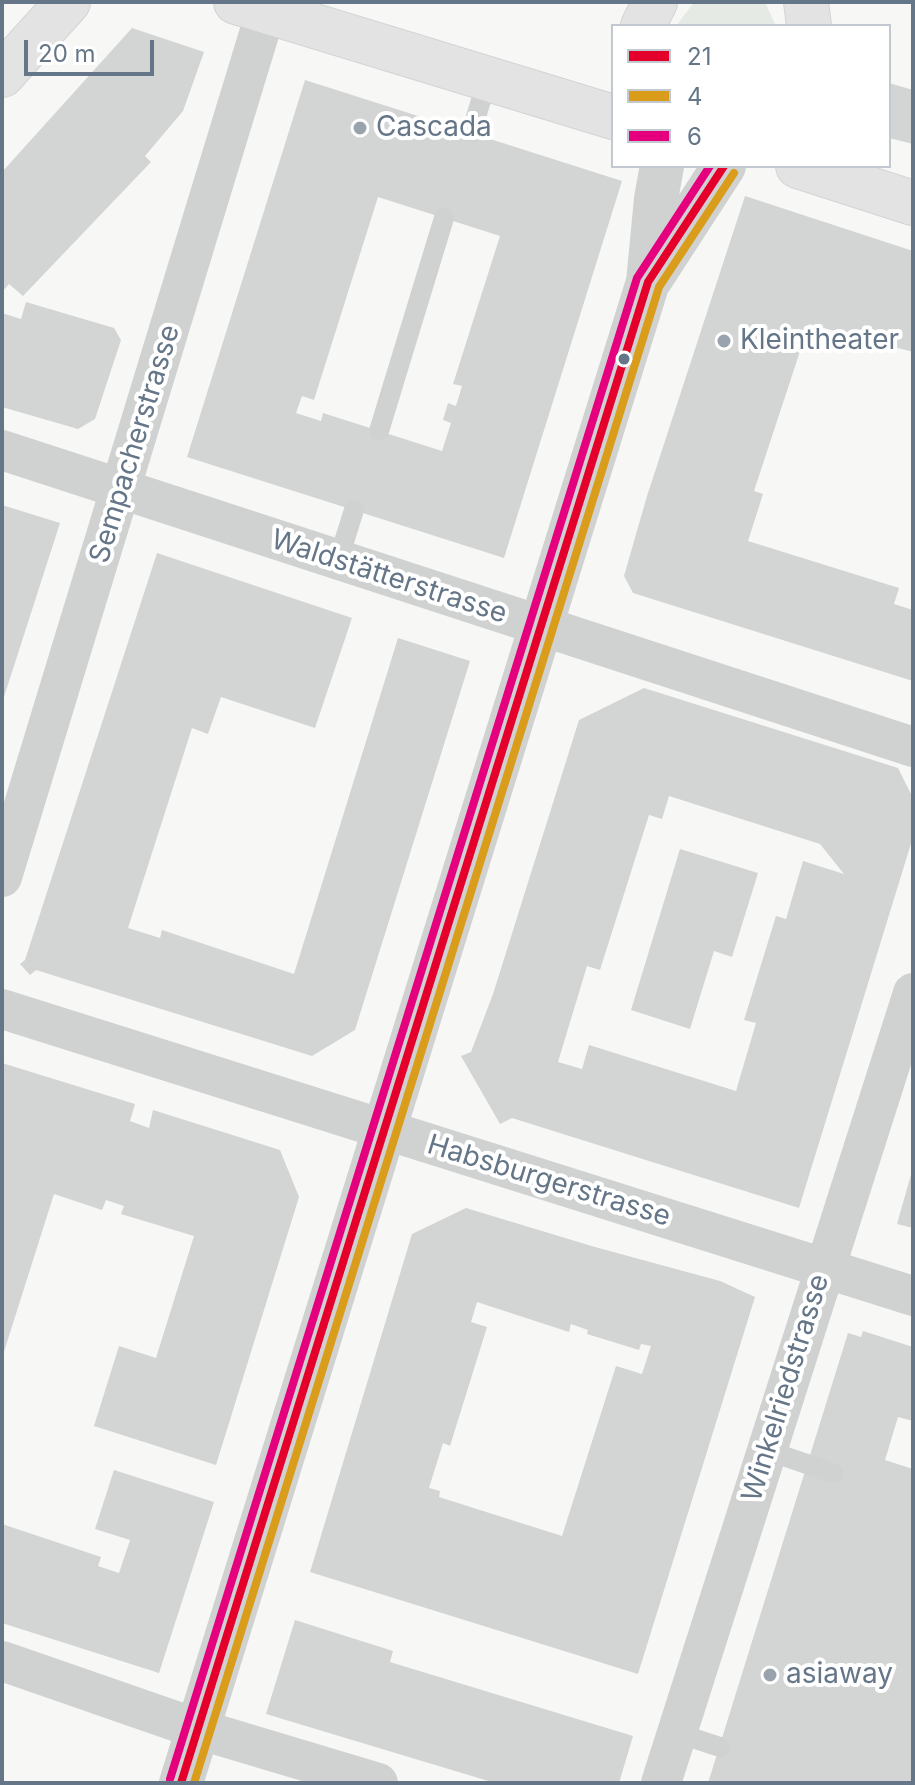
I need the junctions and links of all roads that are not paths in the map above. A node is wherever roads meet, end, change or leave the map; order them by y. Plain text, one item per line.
1 (68, 2) edge
2 (655, 2) edge
3 (806, 2) edge
4 (257, 5) edge
5 (644, 24) edge
6 (809, 24) edge
7 (2, 75) edge
8 (487, 81) junction
9 (611, 116) edge
10 (471, 133) dead end
11 (662, 168) edge
12 (723, 168) edge
13 (804, 168) edge
14 (913, 203) edge
15 (444, 218) dead end
16 (648, 282) junction
17 (379, 431) dead end
18 (2, 450) edge
19 (121, 491) junction
20 (354, 510) dead end
21 (338, 561) junction
22 (541, 626) junction
23 (913, 747) edge
24 (2, 877) edge
25 (913, 993) edge
26 (2, 1009) edge
27 (384, 1130) junction
28 (824, 1268) junction
29 (913, 1296) edge
30 (766, 1450) junction
31 (833, 1473) dead end
32 (2, 1661) edge
33 (198, 1729) junction
34 (677, 1733) junction
35 (720, 1747) dead end
36 (181, 1783) edge
37 (378, 1783) edge
38 (661, 1783) edge

1 - 7 main road
2 - 5 main road
3 - 6 main road
4 - 8 main road
4 - 19 street, Sempacherstrasse
8 - 9 main road
8 - 10 lane
11 - 16 street
12 - 16 street
13 - 14 main road
15 - 17 lane
16 - 22 street
18 - 19 street, Waldstätterstrasse
19 - 21 street, Waldstätterstrasse
19 - 24 street, Sempacherstrasse
20 - 21 lane
21 - 22 street, Waldstätterstrasse
22 - 23 street, Waldstätterstrasse
22 - 27 street
25 - 28 street, Winkelriedstrasse
26 - 27 street, Habsburgerstrasse
27 - 28 street, Habsburgerstrasse
27 - 33 street
28 - 29 street, Habsburgerstrasse
28 - 30 street, Winkelriedstrasse
30 - 31 lane
30 - 34 street, Winkelriedstrasse
32 - 33 street
33 - 36 street
33 - 37 street
34 - 35 lane
34 - 38 street, Winkelriedstrasse

